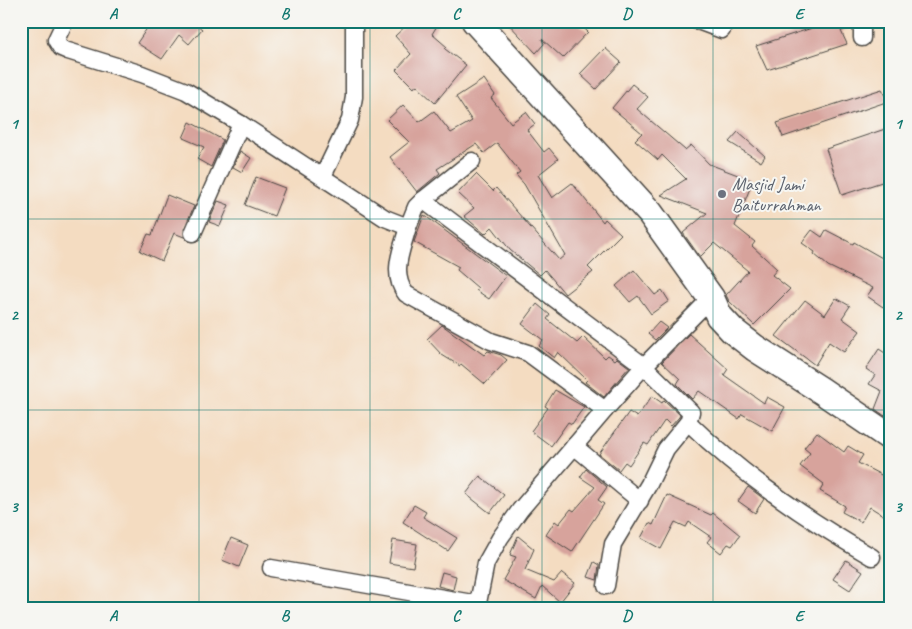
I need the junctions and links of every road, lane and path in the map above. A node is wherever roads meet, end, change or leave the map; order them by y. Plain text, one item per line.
1 (66, 21) edge
2 (354, 21) edge
3 (475, 21) edge
4 (698, 21) edge
5 (862, 21) edge
6 (722, 30) dead end
7 (862, 38) dead end
8 (241, 124) junction
9 (472, 161) dead end
10 (322, 176) junction
11 (423, 200) junction
12 (408, 226) junction
13 (193, 233) dead end
14 (711, 298) junction
15 (644, 366) junction
16 (605, 410) junction
17 (688, 422) junction
18 (891, 438) edge
19 (574, 446) junction
20 (640, 501) junction
21 (872, 557) dead end
22 (271, 568) dead end
23 (606, 586) dead end
24 (477, 606) edge

1 - 8 street
2 - 10 street
3 - 14 main road
4 - 6 street
5 - 7 street
8 - 10 street
8 - 13 street
9 - 11 street
10 - 12 street
11 - 12 street
11 - 15 street
12 - 16 street
14 - 15 street
14 - 18 main road
15 - 16 street
15 - 17 street
16 - 19 street
17 - 20 street
17 - 21 street
19 - 20 street
19 - 24 street
20 - 23 street
22 - 24 street

